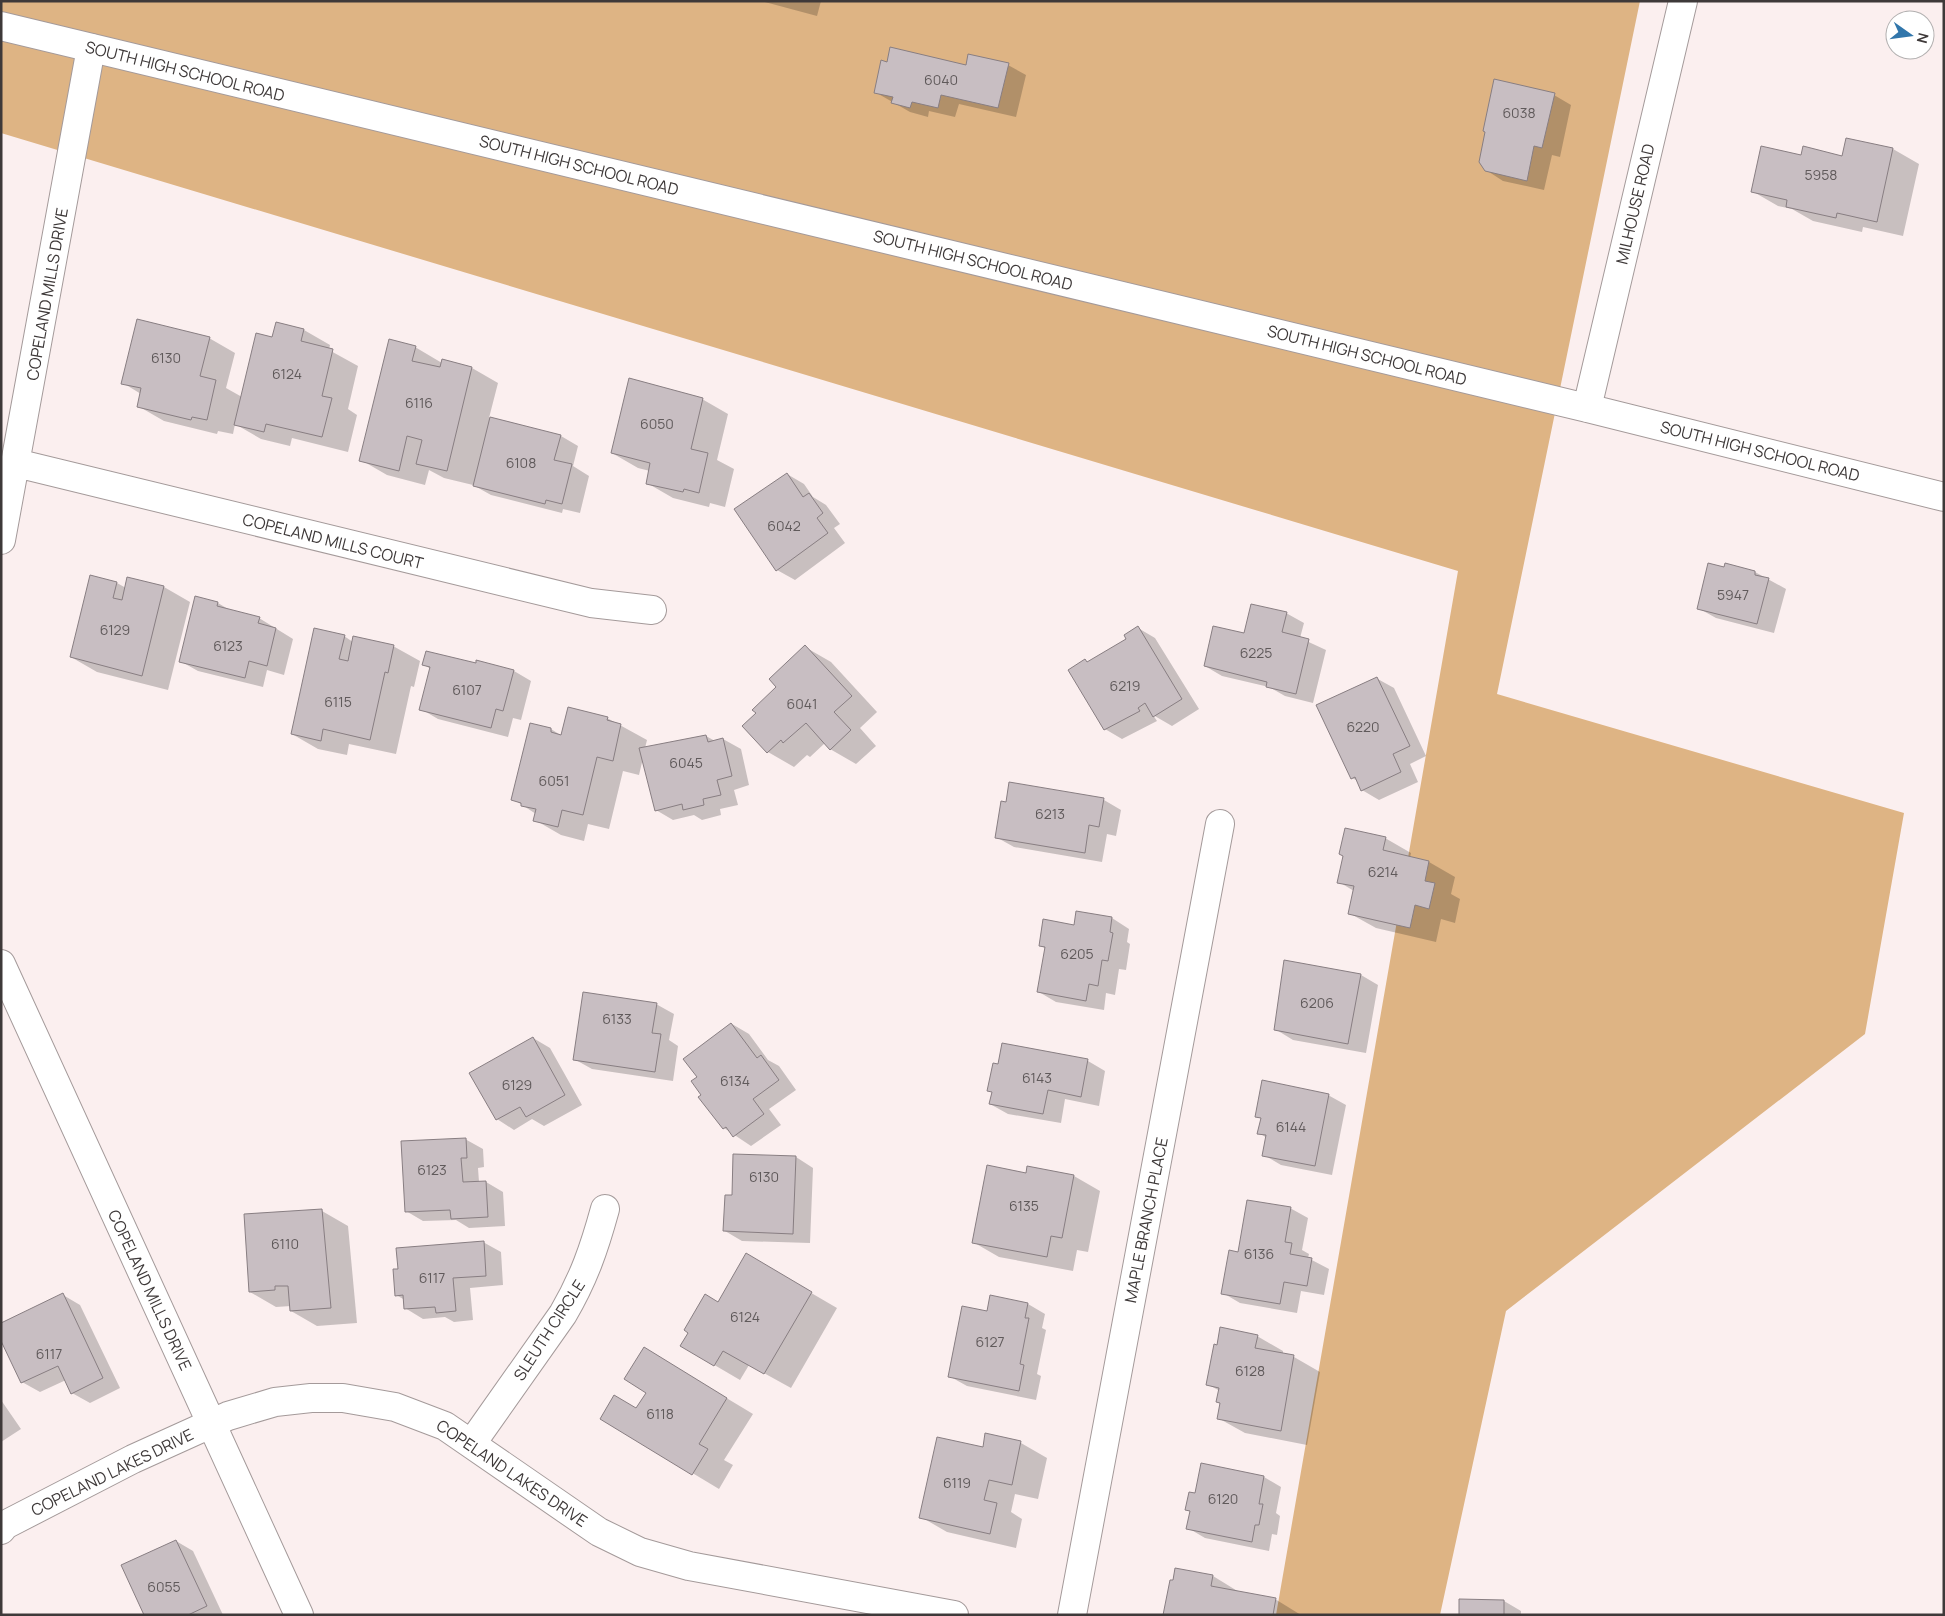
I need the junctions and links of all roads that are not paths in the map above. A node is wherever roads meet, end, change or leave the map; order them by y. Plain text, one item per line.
1 (1683, 1) edge
2 (1, 26) edge
3 (91, 48) junction
4 (1587, 408) junction
5 (16, 463) junction
6 (1944, 498) edge
7 (1, 540) edge
8 (652, 610) dead end
9 (1220, 824) dead end
10 (1, 964) edge
11 (605, 1209) dead end
12 (212, 1424) junction
13 (472, 1443) junction
14 (1, 1530) edge
15 (299, 1615) edge
16 (954, 1615) edge
17 (1072, 1615) edge

1 - 4 street, MILHOUSE ROAD
2 - 3 street, SOUTH HIGH SCHOOL ROAD
3 - 4 street, SOUTH HIGH SCHOOL ROAD
3 - 5 street, COPELAND MILLS DRIVE
4 - 6 street, SOUTH HIGH SCHOOL ROAD
5 - 7 street, COPELAND MILLS DRIVE
5 - 8 street, COPELAND MILLS COURT
9 - 17 street, MAPLE BRANCH PLACE
10 - 12 street, COPELAND MILLS DRIVE
11 - 13 street, SLEUTH CIRCLE
12 - 13 street, COPELAND LAKES DRIVE
12 - 14 street, COPELAND LAKES DRIVE
12 - 15 street, COPELAND MILLS DRIVE
13 - 16 street, COPELAND LAKES DRIVE

